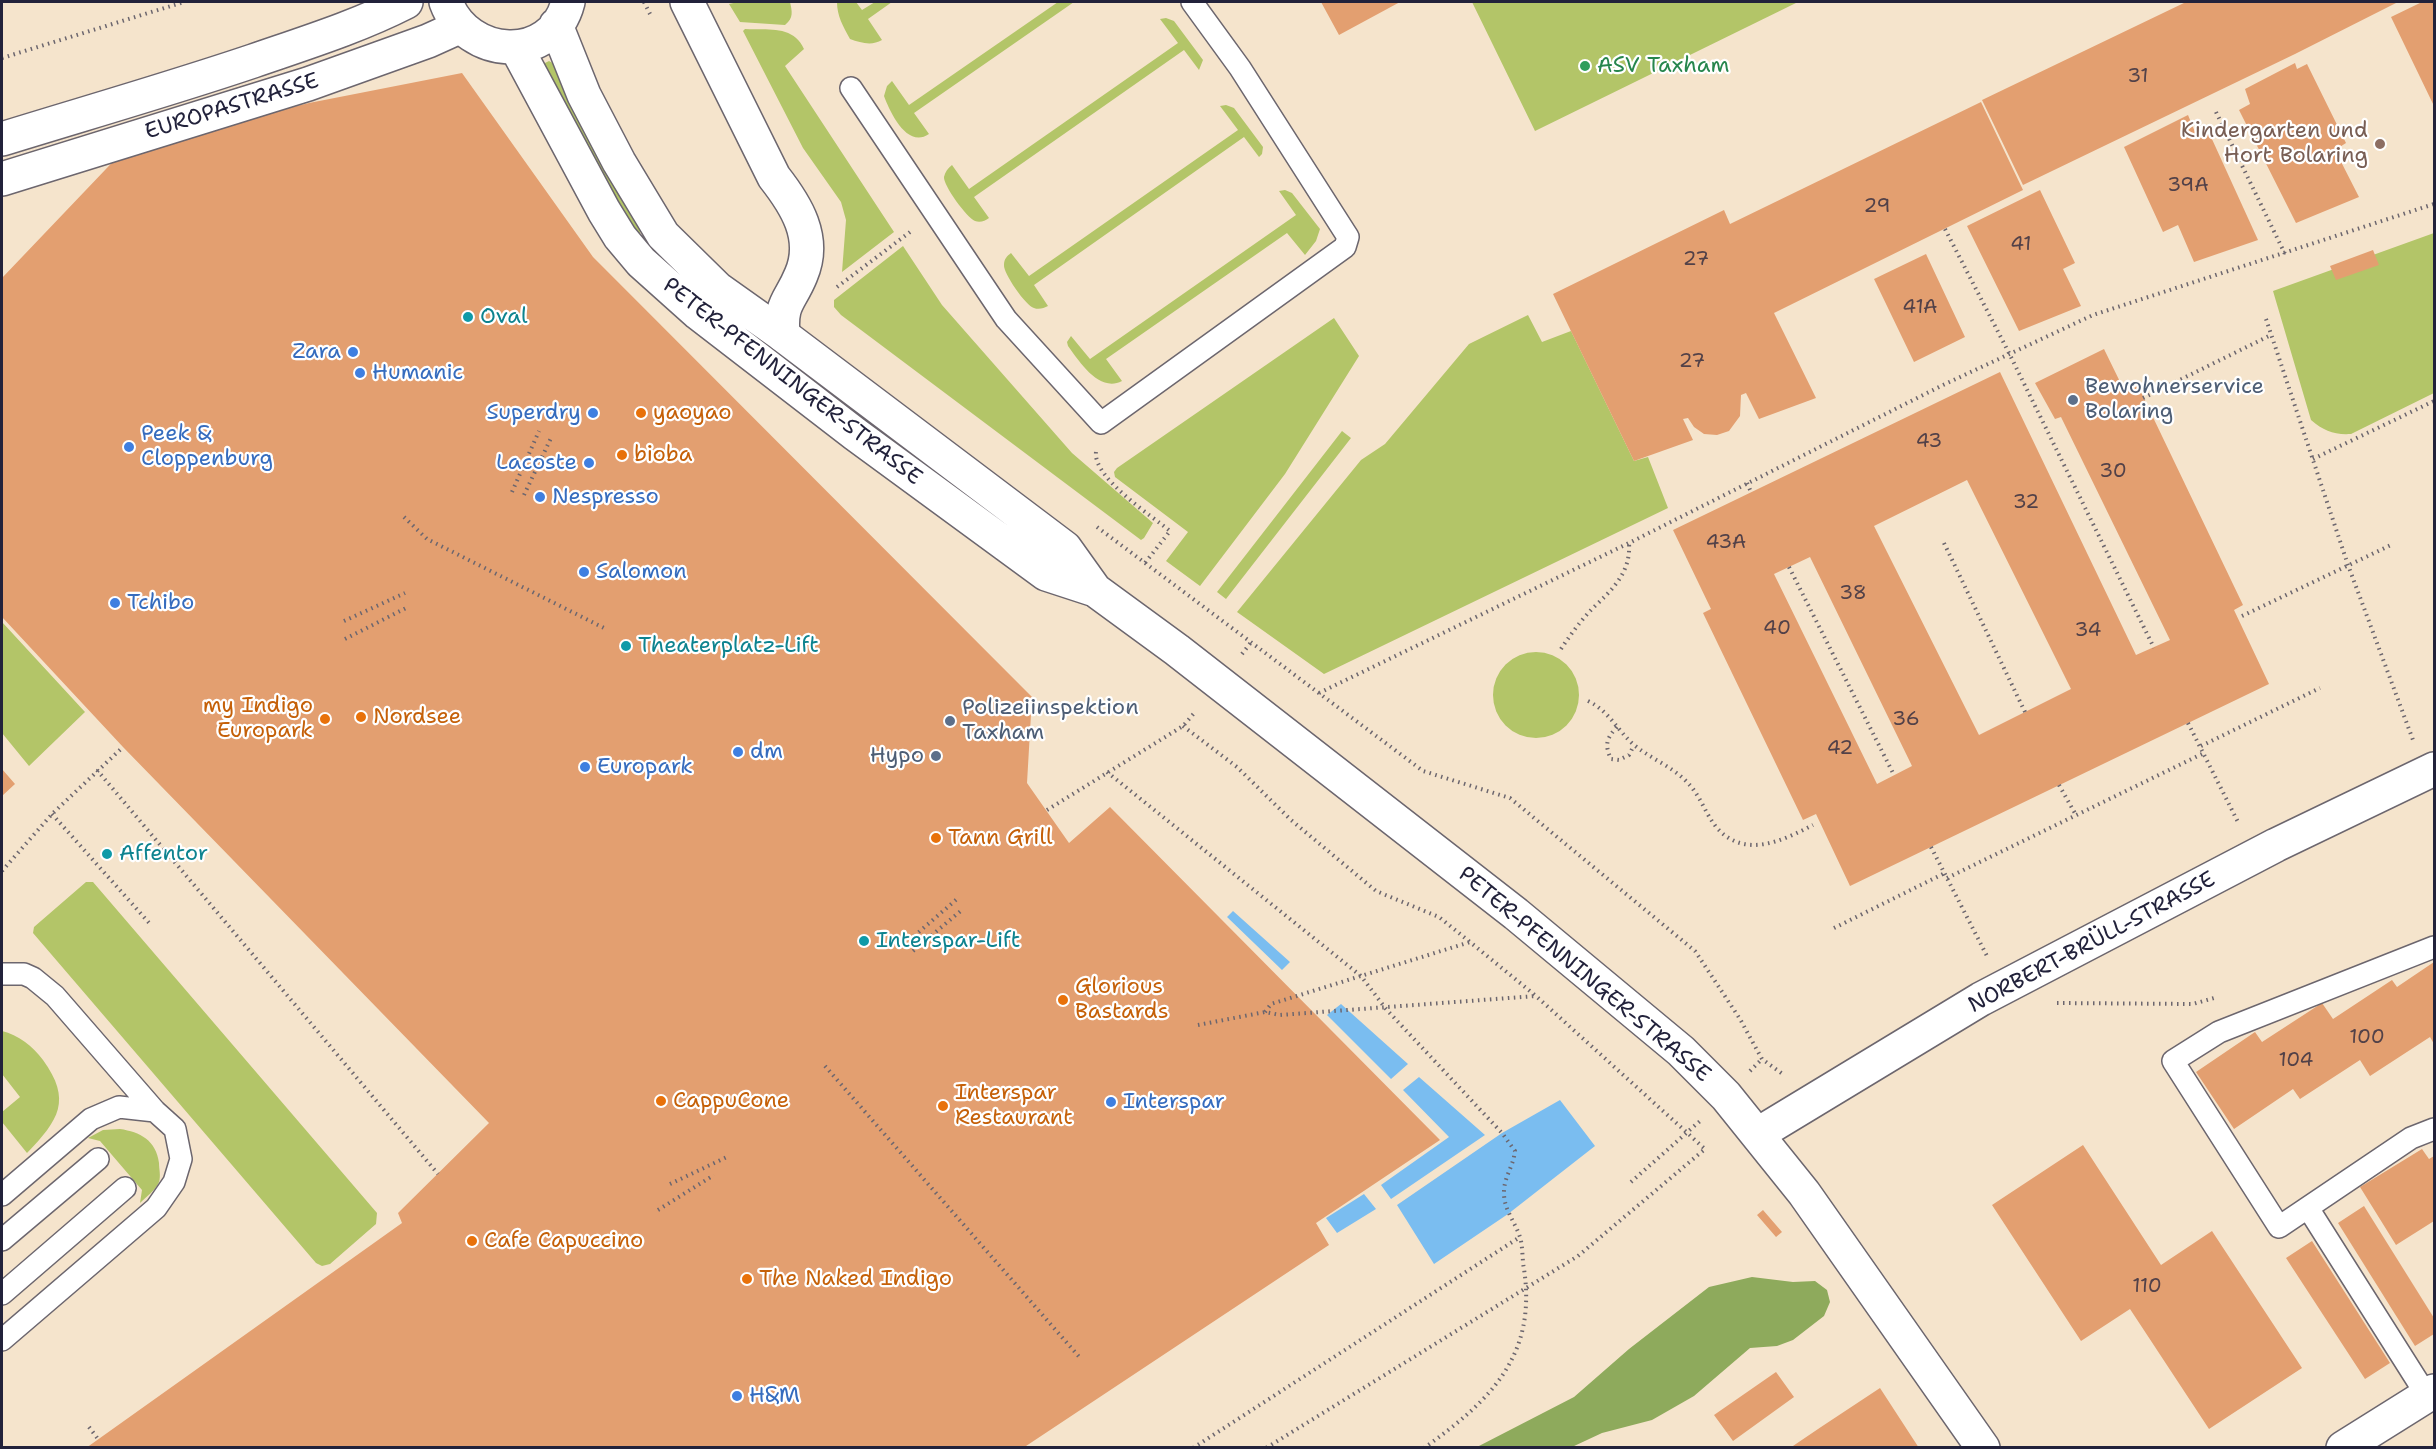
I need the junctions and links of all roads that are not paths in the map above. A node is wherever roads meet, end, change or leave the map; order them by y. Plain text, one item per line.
1 (406, 2) edge
2 (687, 2) edge
3 (1192, 2) edge
4 (452, 14) edge
5 (562, 14) edge
6 (516, 47) junction
7 (851, 88) dead end
8 (2, 139) edge
9 (2, 179) edge
10 (783, 335) junction
11 (1095, 590) junction
12 (2430, 771) edge
13 (2434, 947) edge
14 (2, 974) edge
15 (155, 1111) junction
16 (2434, 1129) edge
17 (1758, 1134) junction
18 (98, 1159) dead end
19 (125, 1188) dead end
20 (2, 1195) edge
21 (2308, 1208) junction
22 (2, 1240) edge
23 (2, 1294) edge
24 (2, 1340) edge
25 (2431, 1393) edge
26 (1983, 1448) edge
27 (2343, 1448) edge

1 - 8 street, EUROPASTRASSE
2 - 10 street, PETER-PFENNINGER-STRASSE
3 - 7 lane
4 - 6 street, EUROPASTRASSE
4 - 9 street, EUROPASTRASSE
5 - 6 street, EUROPASTRASSE
5 - 10 street, PETER-PFENNINGER-STRASSE
6 - 11 street, PETER-PFENNINGER-STRASSE
10 - 11 street, PETER-PFENNINGER-STRASSE
11 - 17 street, PETER-PFENNINGER-STRASSE
12 - 17 street, NORBERT-BRÜLL-STRASSE
13 - 21 lane
14 - 15 lane
15 - 20 lane
15 - 24 lane
16 - 21 lane
17 - 26 street, PETER-PFENNINGER-STRASSE
18 - 22 lane
19 - 23 lane
21 - 25 lane
25 - 27 street

